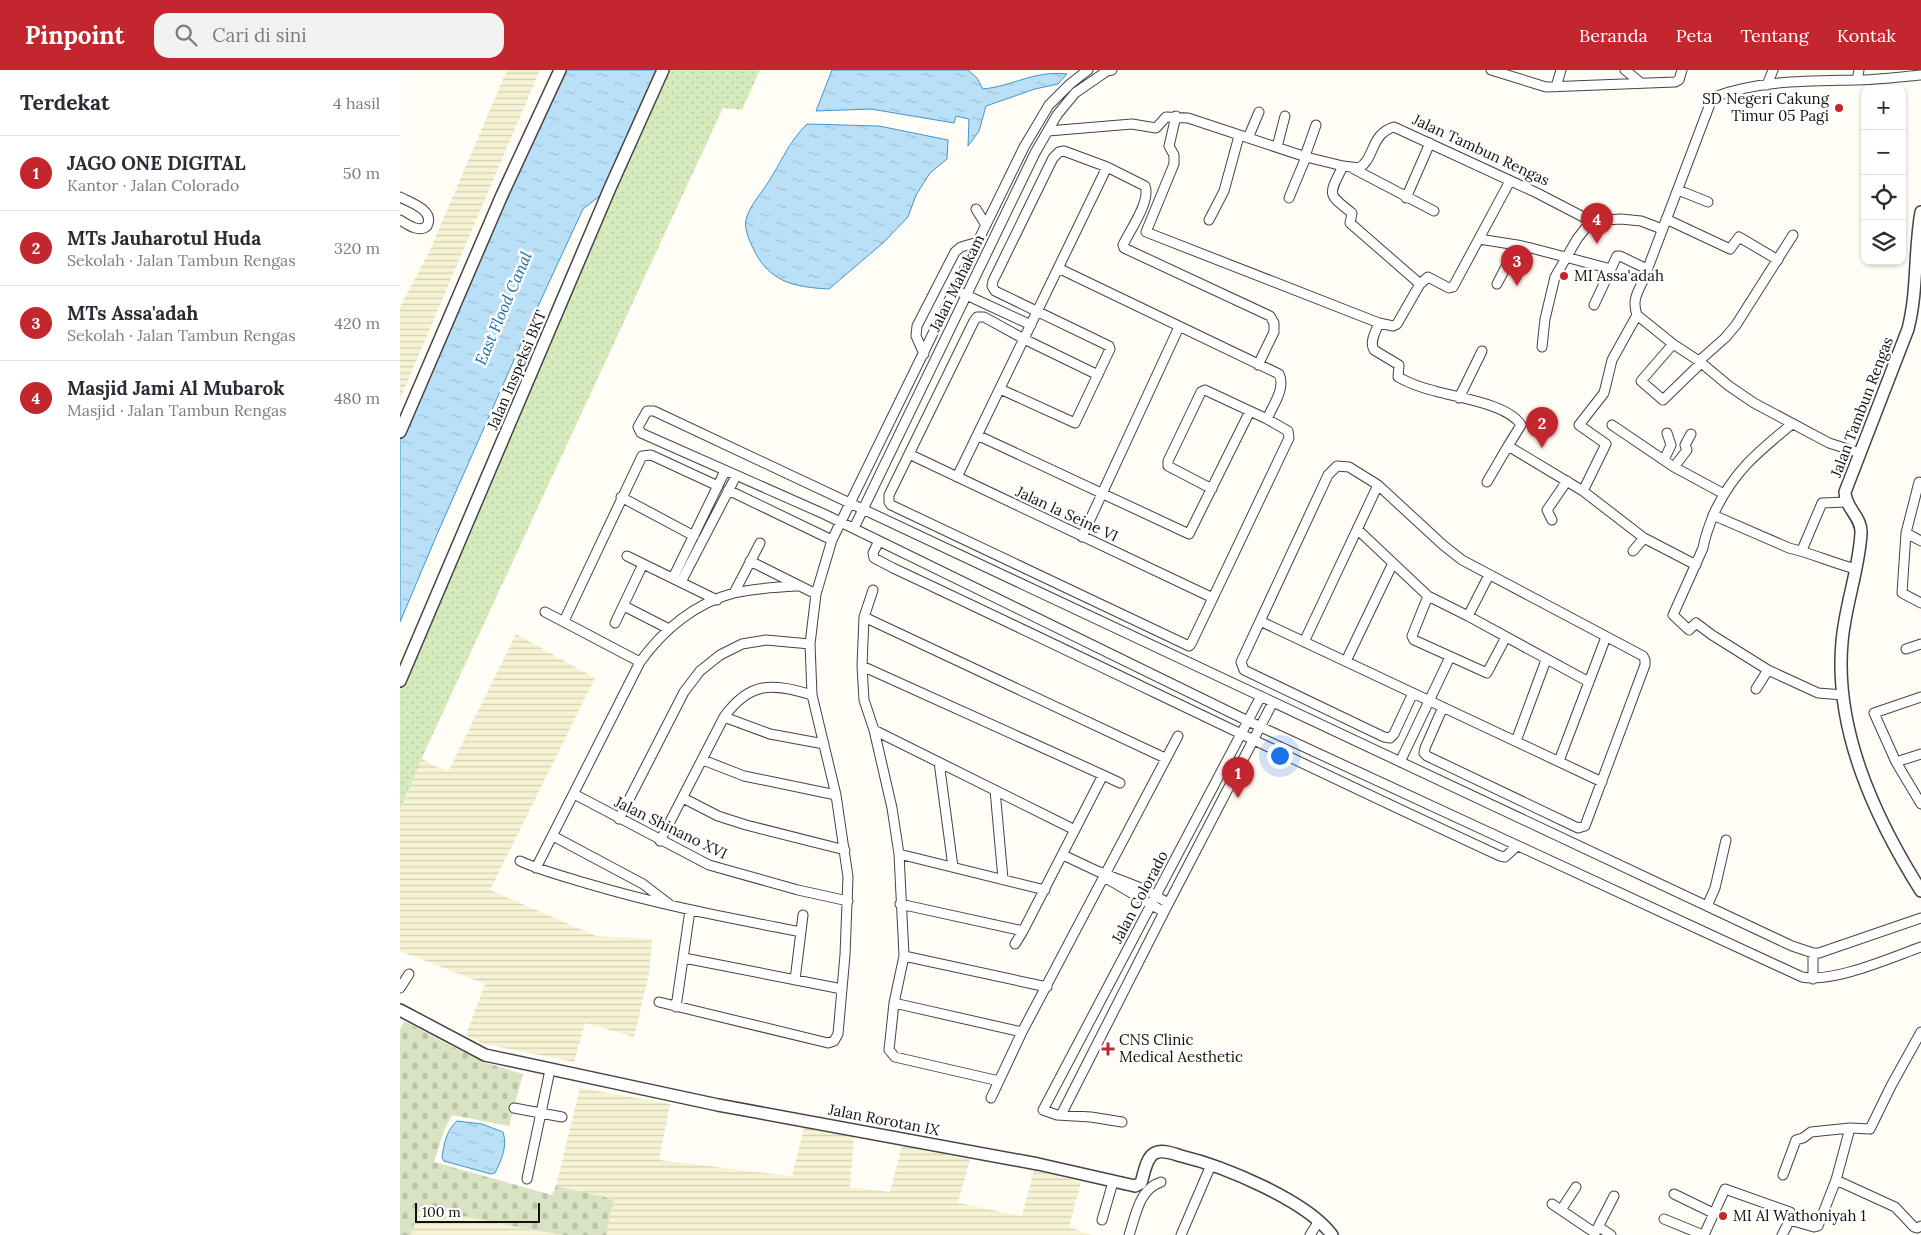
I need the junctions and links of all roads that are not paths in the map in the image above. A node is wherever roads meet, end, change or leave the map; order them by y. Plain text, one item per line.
1 (560, 70) edge
2 (662, 70) edge
3 (1088, 70) edge
4 (1112, 70) edge
5 (1491, 70) edge
6 (1561, 70) edge
7 (1625, 70) edge
8 (1682, 70) edge
9 (1773, 70) edge
10 (1859, 70) edge
11 (1506, 73) edge
12 (1921, 75) edge
13 (1857, 80) junction
14 (1641, 83) junction
15 (1767, 85) junction
16 (1556, 87) junction
17 (1259, 112) dead end
18 (1176, 116) junction
19 (1285, 116) dead end
20 (1316, 125) dead end
21 (1048, 131) junction
22 (1243, 137) junction
23 (1430, 143) junction
24 (1277, 147) junction
25 (1306, 156) junction
26 (1107, 167) junction
27 (1348, 167) junction
28 (1510, 181) junction
29 (1678, 190) junction
30 (400, 197) edge
31 (1289, 198) dead end
32 (1406, 198) junction
33 (1708, 202) dead end
34 (976, 209) dead end
35 (1434, 211) dead end
36 (1921, 212) edge
37 (1666, 219) junction
38 (400, 220) edge
39 (1209, 220) dead end
40 (1591, 221) junction
41 (986, 225) junction
42 (1662, 229) junction
43 (1794, 234) dead end
44 (1480, 239) junction
45 (978, 242) junction
46 (1517, 246) junction
47 (1566, 257) junction
48 (1778, 260) junction
49 (1058, 268) junction
50 (1611, 269) junction
51 (1647, 269) junction
52 (1420, 284) junction
53 (1497, 284) dead end
54 (955, 290) junction
55 (966, 295) junction
56 (1594, 305) dead end
57 (1037, 312) junction
58 (1637, 315) junction
59 (1379, 323) junction
60 (1031, 325) junction
61 (1179, 327) junction
62 (1024, 339) junction
63 (1673, 344) junction
64 (1542, 347) dead end
65 (1482, 351) dead end
66 (924, 354) junction
67 (1700, 362) junction
68 (1258, 365) junction
69 (1098, 375) junction
70 (1000, 389) junction
71 (1459, 398) junction
72 (1250, 411) junction
73 (1267, 419) junction
74 (1792, 424) junction
75 (1612, 425) dead end
76 (400, 432) edge
77 (1667, 433) dead end
78 (1691, 434) dead end
79 (978, 435) junction
80 (1508, 446) junction
81 (1853, 451) junction
82 (909, 454) junction
83 (1664, 460) junction
84 (1674, 467) junction
85 (725, 471) junction
86 (736, 476) junction
87 (957, 477) junction
88 (1567, 481) junction
89 (1487, 482) dead end
90 (1919, 482) dead end
91 (1378, 485) junction
92 (717, 489) junction
93 (1212, 489) junction
94 (1583, 491) junction
95 (726, 493) junction
96 (1101, 494) junction
97 (1724, 494) junction
98 (622, 497) junction
99 (1846, 502) junction
100 (850, 504) junction
101 (863, 510) junction
102 (1714, 515) junction
103 (1552, 520) dead end
104 (840, 522) junction
105 (854, 528) junction
106 (1357, 529) junction
107 (1906, 533) junction
108 (694, 536) junction
109 (1082, 537) junction
110 (1644, 538) junction
111 (832, 540) junction
112 (880, 541) junction
113 (1921, 541) edge
114 (760, 543) dead end
115 (1802, 550) junction
116 (1632, 551) dead end
117 (627, 556) dead end
118 (750, 561) junction
119 (1393, 563) junction
120 (643, 564) junction
121 (1696, 565) junction
122 (1856, 569) junction
123 (1489, 575) junction
124 (677, 580) junction
125 (799, 586) junction
126 (873, 590) dead end
127 (734, 593) junction
128 (816, 594) junction
129 (1428, 596) junction
130 (1213, 598) junction
131 (717, 600) junction
132 (1921, 603) edge
133 (624, 606) junction
134 (545, 612) dead end
135 (1468, 616) junction
136 (864, 617) junction
137 (564, 621) junction
138 (1260, 621) junction
139 (616, 623) dead end
140 (1054, 626) junction
141 (669, 629) junction
142 (1506, 636) junction
143 (1606, 636) junction
144 (1046, 640) junction
145 (1304, 642) junction
146 (810, 644) junction
147 (1921, 644) edge
148 (1906, 650) dead end
149 (1450, 657) junction
150 (1546, 660) junction
151 (1346, 661) junction
152 (640, 662) junction
153 (862, 666) junction
154 (1768, 670) junction
155 (400, 681) edge
156 (1589, 682) junction
157 (1756, 688) dead end
158 (1413, 693) junction
159 (812, 695) junction
160 (1839, 695) junction
161 (1921, 697) edge
162 (1259, 700) junction
163 (1429, 700) junction
164 (1271, 706) junction
165 (1443, 707) junction
166 (724, 718) junction
167 (1249, 718) junction
168 (1261, 724) junction
169 (874, 730) junction
170 (1240, 734) junction
171 (1178, 736) dead end
172 (1253, 740) junction
173 (1516, 741) junction
174 (824, 744) junction
175 (1921, 754) edge
176 (1165, 758) junction
177 (703, 760) junction
178 (1559, 761) junction
179 (939, 762) junction
180 (1400, 762) junction
181 (1896, 762) junction
182 (1103, 775) junction
183 (1602, 782) junction
184 (1120, 783) dead end
185 (995, 790) junction
186 (1397, 790) junction
187 (574, 794) junction
188 (836, 795) junction
189 (682, 798) junction
190 (1921, 804) edge
191 (1391, 806) junction
192 (619, 819) junction
193 (1076, 830) junction
194 (553, 836) junction
195 (1726, 840) dead end
196 (660, 841) junction
197 (1517, 846) junction
198 (845, 850) junction
199 (899, 854) junction
200 (1063, 855) junction
201 (520, 861) dead end
202 (953, 867) junction
203 (536, 868) junction
204 (1101, 873) junction
205 (1004, 880) junction
206 (1164, 880) junction
207 (1177, 887) junction
208 (1045, 890) junction
209 (1921, 891) edge
210 (1156, 895) junction
211 (848, 900) junction
212 (1168, 903) junction
213 (900, 904) junction
214 (1151, 905) junction
215 (671, 906) junction
216 (1707, 906) junction
217 (690, 910) junction
218 (1164, 912) junction
219 (803, 915) dead end
220 (1921, 918) edge
221 (1023, 931) junction
222 (802, 932) junction
223 (1016, 944) dead end
224 (1921, 947) edge
225 (1812, 953) junction
226 (904, 956) junction
227 (684, 958) junction
228 (409, 974) dead end
229 (795, 980) junction
230 (1813, 980) junction
231 (1047, 987) junction
232 (400, 988) edge
233 (842, 989) junction
234 (659, 1002) dead end
235 (894, 1003) junction
236 (676, 1007) junction
237 (400, 1010) edge
238 (1022, 1032) junction
239 (1921, 1032) edge
240 (550, 1070) junction
241 (999, 1081) junction
242 (991, 1098) dead end
243 (514, 1108) dead end
244 (540, 1112) junction
245 (1061, 1115) junction
246 (562, 1116) dead end
247 (1122, 1122) dead end
248 (1850, 1128) junction
249 (1211, 1164) junction
250 (1783, 1175) dead end
251 (527, 1179) dead end
252 (1836, 1180) junction
253 (1112, 1182) junction
254 (1161, 1182) dead end
255 (1576, 1187) dead end
256 (1674, 1194) dead end
257 (1614, 1196) dead end
258 (1552, 1204) dead end
259 (1561, 1210) junction
260 (1713, 1213) junction
261 (1664, 1219) dead end
262 (1102, 1220) dead end
263 (1790, 1220) junction
264 (1319, 1221) junction
265 (1919, 1227) edge
266 (1596, 1231) edge
267 (1129, 1235) edge
268 (1181, 1235) edge
269 (1310, 1235) edge
270 (1332, 1235) edge
271 (1611, 1235) edge
272 (1704, 1235) edge
273 (1782, 1235) edge

1 - 76 street
2 - 155 street, Jalan Inspeksi BKT
3 - 41 street, Jalan Mahakam
4 - 21 street, Jalan Mahakam
5 - 11 street
6 - 16 street
7 - 14 street
8 - 14 street
9 - 15 street
10 - 13 street
11 - 16 street
12 - 13 street
13 - 15 street
14 - 16 street
15 - 29 street
17 - 22 street
18 - 21 street
18 - 22 street
18 - 59 street
19 - 24 street
20 - 25 street
21 - 55 street, Jalan Mahakam
22 - 24 street
22 - 39 street
23 - 27 street, Jalan Tambun Rengas
23 - 28 street, Jalan Tambun Rengas
23 - 32 street
24 - 25 street
25 - 27 street
25 - 31 street
26 - 49 street
26 - 57 street
26 - 68 street
27 - 32 street
27 - 52 street, Jalan Tambun Rengas
28 - 40 street, Jalan Tambun Rengas
28 - 44 street
29 - 33 street
29 - 37 street
30 - 38 street
32 - 35 street
34 - 41 street
36 - 81 street, Jalan Tambun Rengas
37 - 42 street
37 - 48 street
40 - 42 street
40 - 47 street
41 - 45 street, Jalan Mahakam
42 - 51 street
43 - 48 street
44 - 46 street
44 - 52 street
45 - 54 street, Jalan Mahakam
45 - 66 street
46 - 47 street
46 - 53 street
47 - 50 street
47 - 64 street
48 - 67 street
49 - 57 street
49 - 61 street
50 - 51 street
50 - 56 street
51 - 58 street
52 - 59 street
54 - 55 street
54 - 66 street, Jalan Mahakam
55 - 60 street
55 - 101 street, Jalan Mahakam
57 - 60 street
57 - 69 street
58 - 63 street
58 - 94 street
59 - 71 street
60 - 62 street
61 - 68 street
61 - 96 street
62 - 69 street
62 - 70 street
62 - 82 street
63 - 67 street
63 - 67 street
65 - 71 street
66 - 100 street, Jalan Mahakam
67 - 74 street
68 - 73 street
69 - 70 street
70 - 79 street
71 - 80 street
72 - 73 street
72 - 93 street
72 - 93 street
73 - 130 street
74 - 81 street
74 - 97 street
75 - 83 street
77 - 83 street
78 - 84 street
79 - 87 street
79 - 96 street
80 - 88 street
80 - 89 street
81 - 99 street, Jalan Tambun Rengas
82 - 87 street, Jalan la Seine VI
82 - 130 street
83 - 84 street
84 - 97 street
85 - 86 street
85 - 92 street
85 - 100 street
86 - 95 street
86 - 104 street
87 - 109 street, Jalan la Seine VI
88 - 94 street
88 - 103 street
90 - 107 street
91 - 106 street
91 - 123 street
91 - 138 street
92 - 95 street
92 - 98 street
92 - 108 street
93 - 96 street
94 - 110 street
95 - 111 street
95 - 124 street
96 - 109 street
97 - 102 street
98 - 108 street
98 - 137 street
99 - 115 street
99 - 122 street, Jalan Tambun Rengas
100 - 101 street
100 - 104 street, Jalan Mahakam
101 - 105 street, Jalan Mahakam
101 - 162 street
102 - 115 street
102 - 121 street
104 - 105 street
104 - 111 street, Jalan Mahakam
105 - 112 street
106 - 119 street
106 - 145 street
107 - 113 street
107 - 132 street
108 - 124 street
109 - 130 street, Jalan la Seine VI
110 - 116 street
110 - 121 street
111 - 128 street, Jalan Mahakam
112 - 140 street
112 - 144 street
114 - 118 street
115 - 122 street
117 - 120 street
118 - 125 street
118 - 127 street
119 - 129 street
119 - 151 street
120 - 124 street
120 - 133 street
121 - 154 street
122 - 160 street, Jalan Tambun Rengas
123 - 135 street
123 - 143 street
124 - 131 street
125 - 127 street
125 - 128 street
126 - 136 street
127 - 131 street
128 - 146 street, Jalan Mahakam
129 - 135 street
129 - 149 street
131 - 141 street
133 - 139 street
133 - 141 street
134 - 137 street
135 - 142 street
136 - 153 street
136 - 176 street
137 - 152 street
138 - 145 street
138 - 158 street
140 - 144 street
140 - 167 street
141 - 152 street
142 - 149 street
142 - 150 street
143 - 156 street
143 - 183 street
144 - 170 street
145 - 151 street
146 - 159 street, Jalan Mahakam
146 - 192 street
147 - 148 street
149 - 163 street
150 - 156 street
150 - 173 street
151 - 158 street
152 - 187 street
153 - 169 street
153 - 182 street
154 - 157 street
154 - 160 street
156 - 178 street
158 - 163 street
159 - 166 street
159 - 174 street, Jalan Mahakam
160 - 209 street, Jalan Tambun Rengas
161 - 181 street
162 - 164 street
162 - 167 street, Jalan Colorado
163 - 165 street
163 - 180 street
164 - 168 street, Jalan Colorado
164 - 180 street
165 - 173 street
165 - 183 street
166 - 174 street
166 - 177 street
167 - 168 street
167 - 170 street, Jalan Colorado
168 - 172 street, Jalan Colorado
168 - 186 street
169 - 179 street
169 - 199 street
170 - 172 street
170 - 206 street, Jalan Colorado
171 - 176 street
172 - 191 street
172 - 207 street, Jalan Colorado
173 - 178 street
174 - 188 street, Jalan Mahakam
175 - 181 street
176 - 204 street
177 - 188 street
177 - 189 street
178 - 183 street
179 - 185 street
179 - 202 street
180 - 216 street
181 - 190 street
182 - 184 street
182 - 193 street
185 - 193 street
185 - 205 street
186 - 191 street
186 - 197 street
187 - 192 street, Jalan Shinano XVI
187 - 194 street
188 - 198 street, Jalan Mahakam
189 - 196 street
189 - 198 street
191 - 197 street
192 - 196 street, Jalan Shinano XVI
193 - 200 street
194 - 203 street
194 - 215 street
195 - 216 street
196 - 211 street, Jalan Shinano XVI
197 - 230 street
198 - 211 street, Jalan Mahakam
199 - 202 street
199 - 213 street
200 - 204 street
200 - 208 street
201 - 203 street
202 - 205 street
203 - 215 street
204 - 210 street
204 - 214 street
204 - 231 street
205 - 208 street
206 - 207 street
206 - 210 street, Jalan Colorado
207 - 212 street, Jalan Colorado
208 - 221 street
210 - 212 street
210 - 214 street, Jalan Colorado
211 - 233 street, Jalan Mahakam
212 - 218 street, Jalan Colorado
213 - 221 street
213 - 226 street
214 - 218 street
214 - 245 street, Jalan Colorado
215 - 217 street
216 - 225 street
217 - 222 street
217 - 227 street
218 - 245 street, Jalan Colorado
219 - 222 street
220 - 225 street
221 - 223 street
222 - 229 street
224 - 230 street
225 - 230 street
226 - 231 street
226 - 235 street
227 - 229 street
227 - 236 street
228 - 232 street
229 - 233 street
231 - 238 street
233 - 236 street, Jalan Mahakam
234 - 236 street
235 - 238 street
235 - 241 street
237 - 240 street, Jalan Rorotan IX
238 - 241 street
239 - 248 street
240 - 244 street
240 - 253 street, Jalan Rorotan IX
241 - 242 street
243 - 244 street
244 - 246 street
244 - 251 street
245 - 247 street
248 - 250 street
248 - 252 street
249 - 253 street, Jalan Rorotan IX
249 - 264 street, Jalan Rorotan IX
249 - 268 street
252 - 263 street
252 - 265 street
253 - 262 street
254 - 267 street
255 - 259 street
256 - 260 street
257 - 266 street
258 - 259 street
259 - 266 street
260 - 263 street
260 - 272 street
261 - 272 street
263 - 273 street
264 - 269 street
264 - 270 street, Jalan Rorotan IX
266 - 271 street

